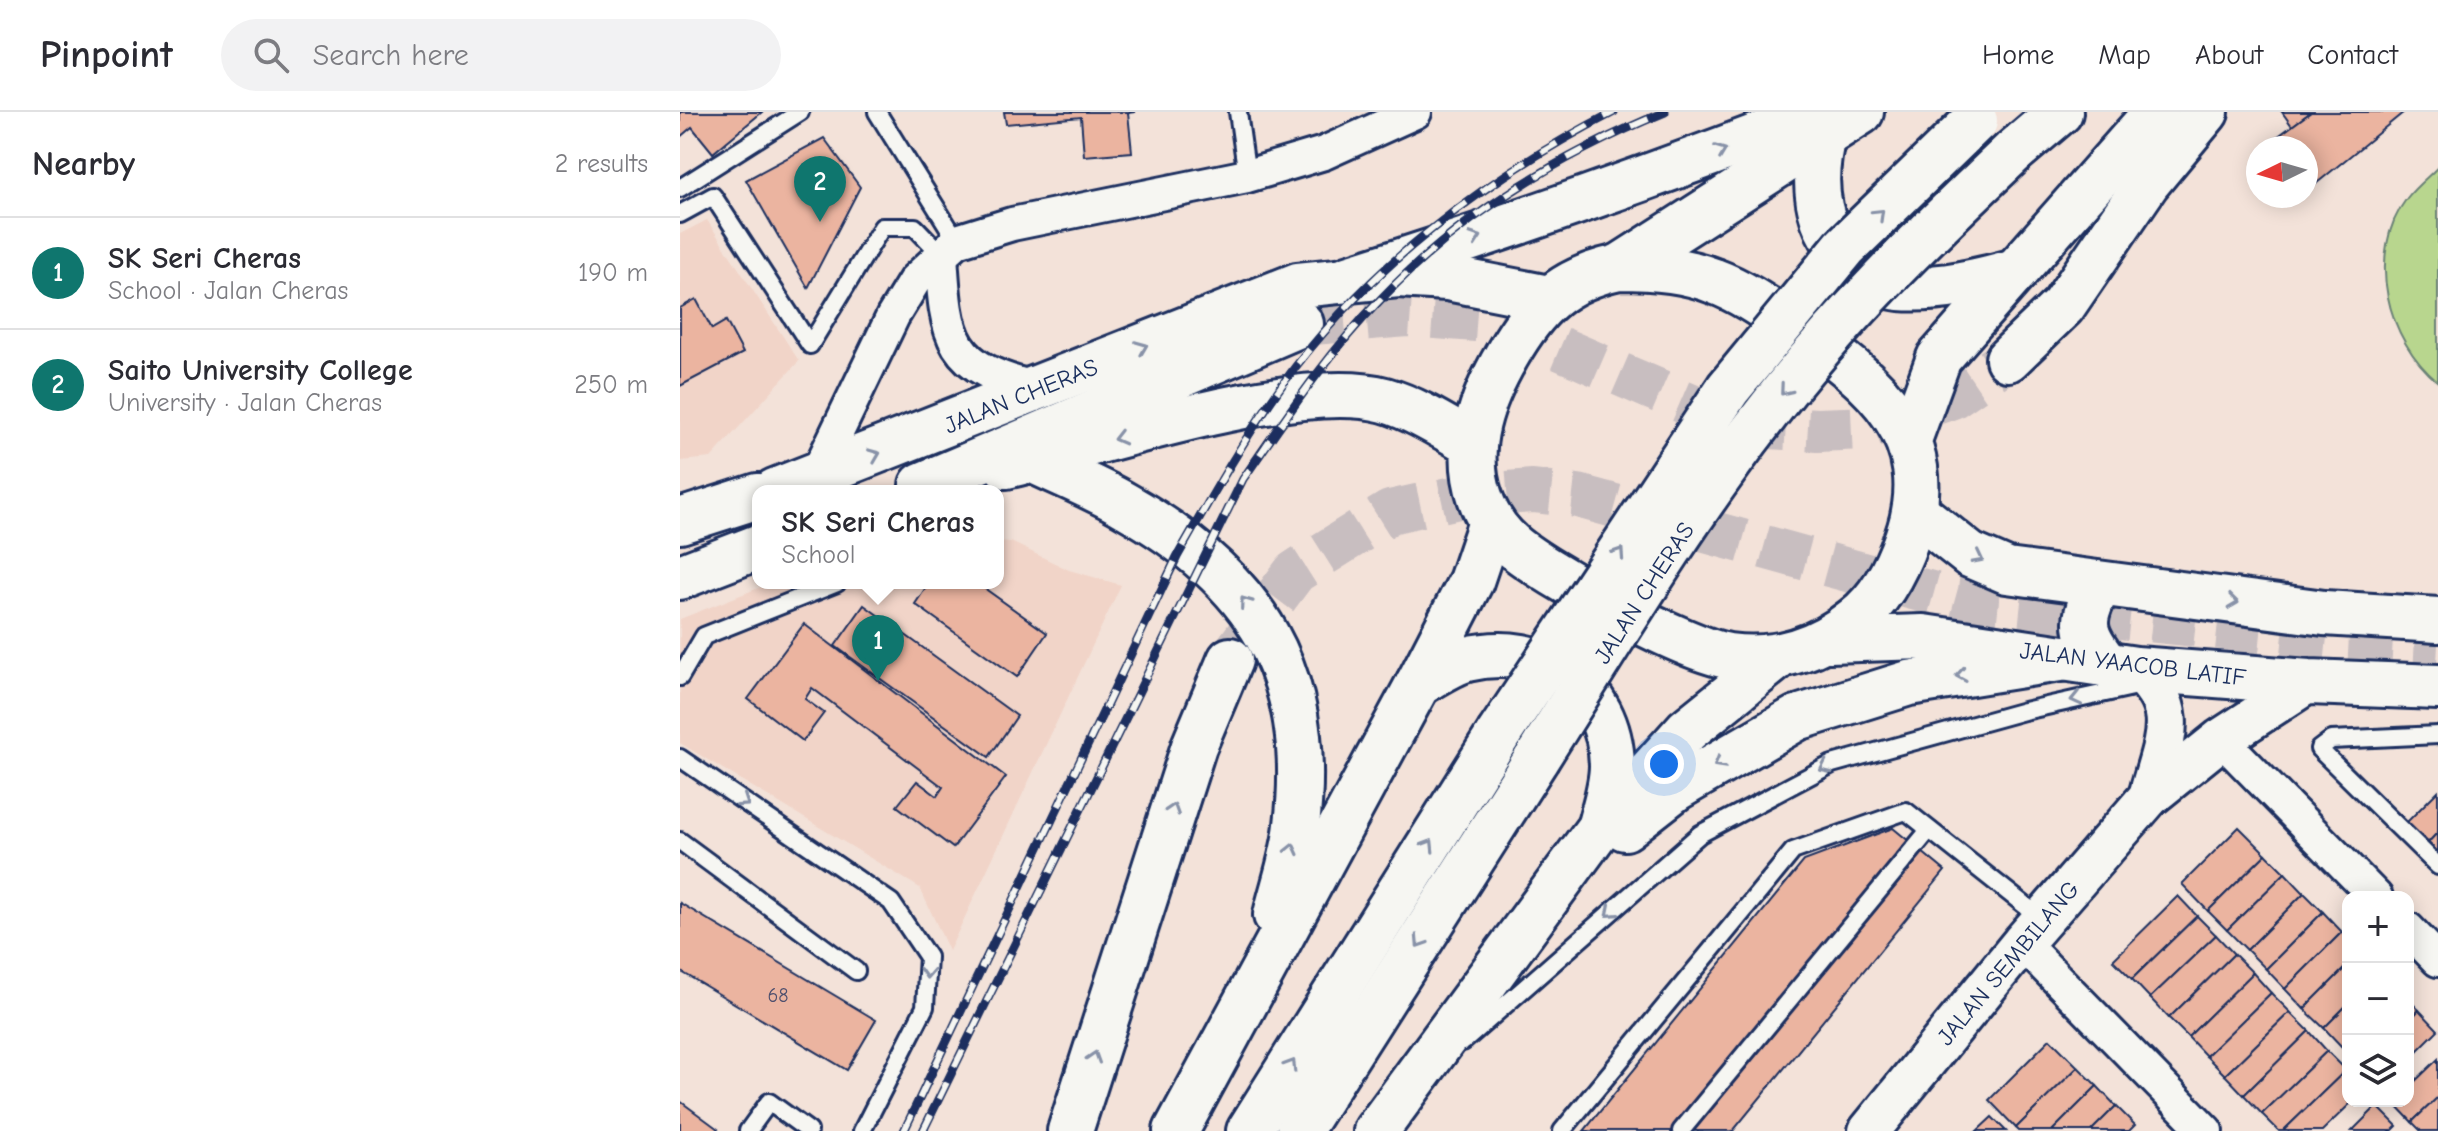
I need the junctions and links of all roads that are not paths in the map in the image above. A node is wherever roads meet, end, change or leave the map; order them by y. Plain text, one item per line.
1 (800, 112) edge
2 (877, 112) edge
3 (1238, 112) edge
4 (1415, 112) edge
5 (2060, 112) edge
6 (2156, 112) edge
7 (2206, 112) edge
8 (1980, 116) edge
9 (1835, 119) edge
10 (1247, 176) junction
11 (680, 188) edge
12 (680, 214) edge
13 (949, 247) junction
14 (1619, 267) junction
15 (2016, 271) junction
16 (1348, 278) junction
17 (1549, 298) junction
18 (1301, 324) tunnel mouth
19 (2008, 359) tunnel mouth
20 (1039, 389) junction
21 (1909, 440) junction
22 (1473, 444) junction
23 (1032, 460) junction
24 (795, 485) edge
25 (921, 485) edge
26 (927, 485) edge
27 (752, 498) edge
28 (1916, 512) junction
29 (680, 521) edge
30 (1491, 522) junction
31 (752, 549) edge
32 (680, 577) edge
33 (2099, 585) junction
34 (822, 589) edge
35 (2438, 620) edge
36 (1829, 640) junction
37 (1779, 656) junction
38 (1230, 660) tunnel mouth
39 (2128, 669) junction
40 (680, 677) edge
41 (2309, 682) junction
42 (1418, 684) junction
43 (2438, 687) edge
44 (2438, 735) edge
45 (2221, 739) junction
46 (680, 758) edge
47 (2149, 797) junction
48 (1599, 828) junction
49 (1929, 830) junction
50 (680, 841) edge
51 (2438, 866) edge
52 (1558, 882) junction
53 (2370, 891) edge
54 (2032, 931) junction
55 (2414, 935) edge
56 (2438, 960) edge
57 (856, 971) dead end
58 (1259, 979) junction
59 (1408, 1088) junction
60 (748, 1131) edge
61 (809, 1131) edge
62 (862, 1131) edge
63 (1070, 1131) edge
64 (1176, 1131) edge
65 (1249, 1131) edge
66 (1299, 1131) edge
67 (1376, 1131) edge
68 (1562, 1131) edge
69 (1681, 1131) edge
70 (1869, 1131) edge
71 (2206, 1131) edge

1 - 11 lane
2 - 13 lane
3 - 10 lane
4 - 10 street
5 -> 66 main road, JALAN CHERAS, bridge
6 - 15 main road
7 - 19 main road
65 -> 8 main road, JALAN CHERAS, bridge
9 - 14 main road
9 - 15 main road
16 -> 9 main road
10 - 13 street
12 - 13 lane
13 - 20 street
13 - 24 street
14 - 17 main road
14 - 21 main road
15 - 21 main road
16 - 17 main road, JALAN CHERAS
20 -> 16 main road, JALAN CHERAS
17 - 22 main road
18 - 25 main road
24 -> 20 main road, JALAN CHERAS
21 - 28 main road
22 -> 23 main road
22 - 30 main road
23 - 26 main road
58 -> 23 main road
27 - 29 main road
28 -> 33 main road
28 - 36 main road
30 - 37 main road
30 - 42 main road
31 - 32 main road
33 -> 35 main road
33 - 39 main road
34 - 40 lane
36 - 37 main road
36 - 39 main road, JALAN YAACOB LATIF
37 - 48 main road
63 -> 38 main road
39 - 41 main road, JALAN YAACOB LATIF
39 - 47 street, JALAN SEMBILANG
39 -> 52 main road
39 -> 59 lane
41 - 43 main road, JALAN YAACOB LATIF
41 - 45 street, JALAN SEMBILANG
42 - 48 main road
42 - 58 main road
44 - 51 lane
45 - 47 street, JALAN SEMBILANG
45 - 53 street
46 -> 62 lane
47 - 54 street, JALAN SEMBILANG
48 - 52 main road
49 - 54 lane
49 - 68 lane
49 - 69 lane
50 - 57 lane
52 - 59 main road
54 - 70 street, JALAN SEMBILANG
54 - 71 street
55 - 56 street
58 - 64 main road
59 - 67 main road
60 - 61 lane

